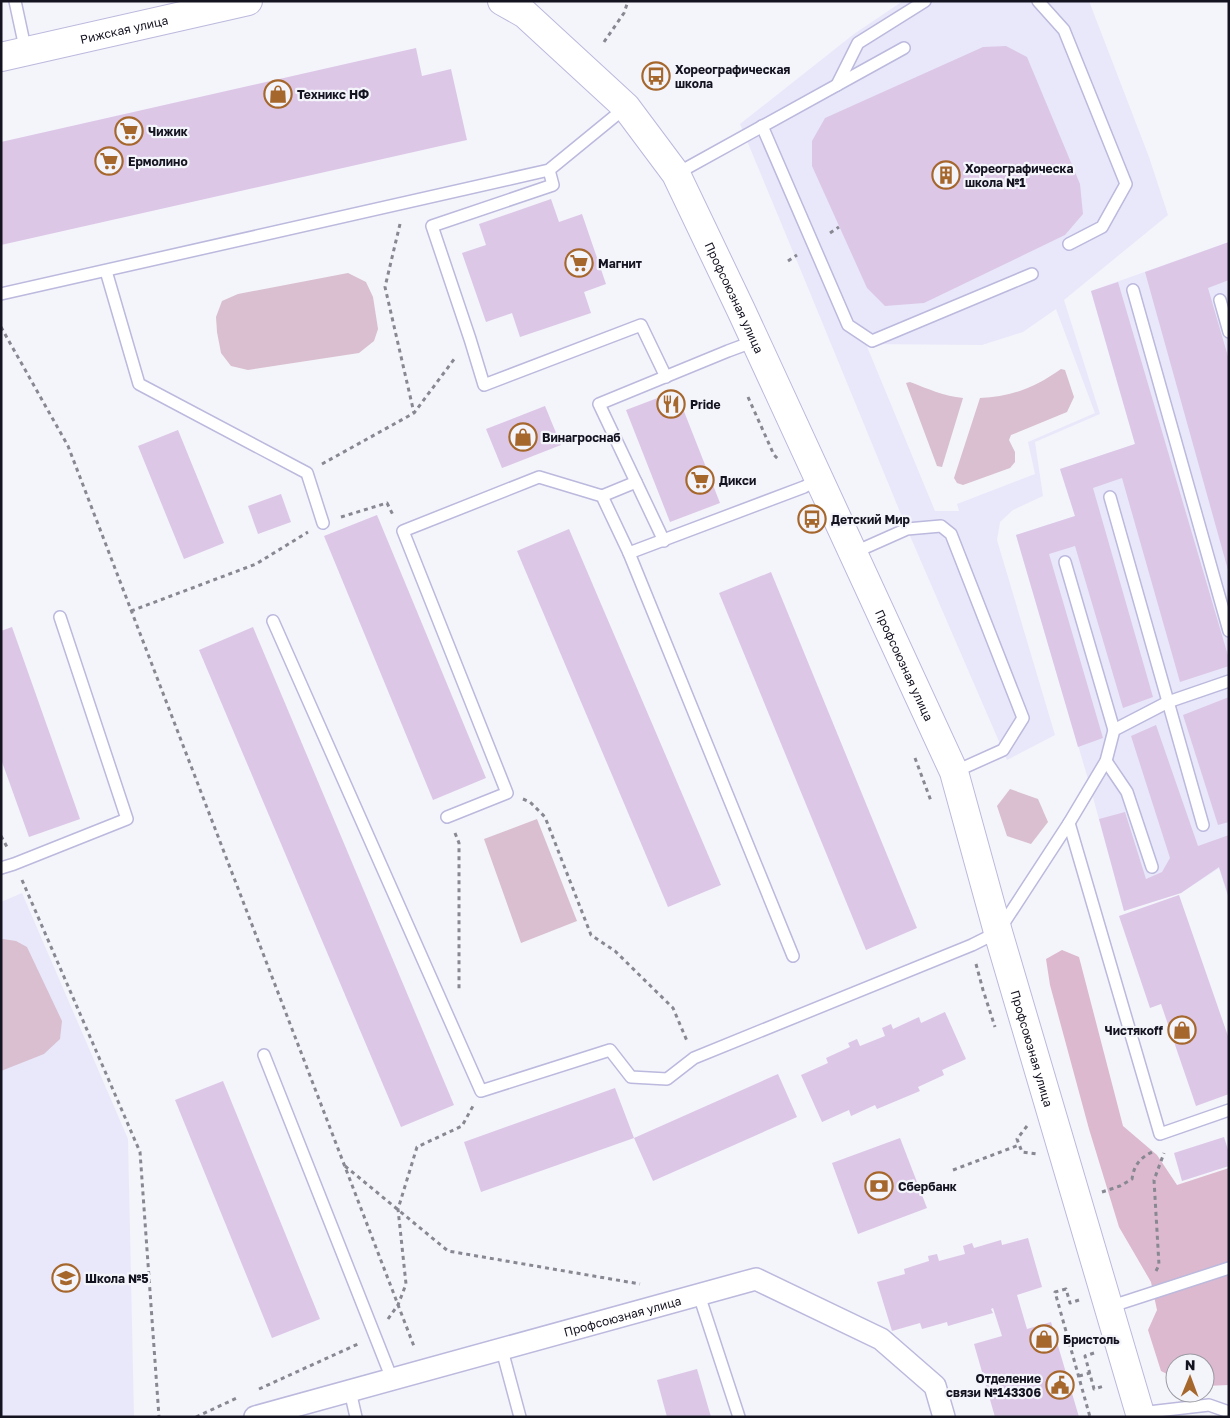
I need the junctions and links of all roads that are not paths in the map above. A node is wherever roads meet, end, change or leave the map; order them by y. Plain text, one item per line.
1 (15, 1) edge
2 (248, 1) edge
3 (502, 1) edge
4 (925, 1) edge
5 (1038, 1) edge
6 (187, 8) edge
7 (904, 48) dead end
8 (14, 54) edge
9 (837, 84) junction
10 (626, 107) junction
11 (762, 126) junction
12 (548, 170) junction
13 (676, 174) junction
14 (1070, 244) dead end
15 (106, 271) junction
16 (1032, 274) dead end
17 (1133, 290) dead end
18 (1, 294) edge
19 (1220, 300) dead end
20 (1229, 332) edge
21 (755, 341) junction
22 (666, 377) junction
23 (636, 482) junction
24 (811, 483) junction
25 (602, 496) junction
26 (1110, 497) dead end
27 (324, 522) road end
28 (664, 540) junction
29 (629, 553) junction
30 (853, 553) junction
31 (1065, 562) dead end
32 (60, 617) dead end
33 (273, 621) dead end
34 (1229, 631) edge
35 (1229, 681) edge
36 (1168, 702) junction
37 (1114, 730) junction
38 (1106, 761) junction
39 (954, 772) junction
40 (447, 817) road end
41 (1069, 823) junction
42 (1203, 825) dead end
43 (1152, 867) dead end
44 (1, 868) edge
45 (998, 932) junction
46 (793, 956) dead end
47 (264, 1056) dead end
48 (1229, 1110) edge
49 (1229, 1268) edge
50 (699, 1295) junction
51 (1109, 1307) junction
52 (502, 1350) junction
53 (392, 1379) junction
54 (350, 1391) junction
55 (1229, 1412) edge
56 (1140, 1415) edge
57 (255, 1417) edge
58 (356, 1417) edge
59 (520, 1417) edge
60 (739, 1417) edge
61 (944, 1417) edge

1 - 8 lane
2 - 6 street, Рижская улица
3 - 10 street, Профсоюзная улица
4 - 9 lane
5 - 14 lane
6 - 8 street, Рижская улица
7 - 9 lane
9 - 11 lane
10 - 12 lane
10 - 13 street, Профсоюзная улица
11 - 13 lane
11 - 16 lane
12 - 15 lane
12 - 22 lane
13 - 21 street, Профсоюзная улица
15 - 18 lane
15 - 27 lane
17 - 34 lane
19 - 20 lane
21 - 22 lane
21 - 24 street, Профсоюзная улица
22 - 23 lane
23 - 25 lane
23 - 28 lane
24 - 28 lane
24 - 30 street, Профсоюзная улица
25 - 29 lane
25 - 40 lane
26 - 36 lane
28 - 29 lane
29 - 46 lane
30 - 39 street, Профсоюзная улица
30 - 39 lane
31 - 37 lane
32 - 44 lane
33 - 45 lane
35 - 36 lane
36 - 37 lane
36 - 42 lane
37 - 38 lane
38 - 41 lane
38 - 43 lane
39 - 45 street, Профсоюзная улица
41 - 45 lane
41 - 48 lane
45 - 51 street, Профсоюзная улица
47 - 53 lane
49 - 51 lane
50 - 52 street, Профсоюзная улица
50 - 60 lane
50 - 61 street, Профсоюзная улица
51 - 56 street, Профсоюзная улица
52 - 53 street, Профсоюзная улица
52 - 59 lane
53 - 54 street, Профсоюзная улица
54 - 57 street, Профсоюзная улица
54 - 58 lane
55 - 56 lane

